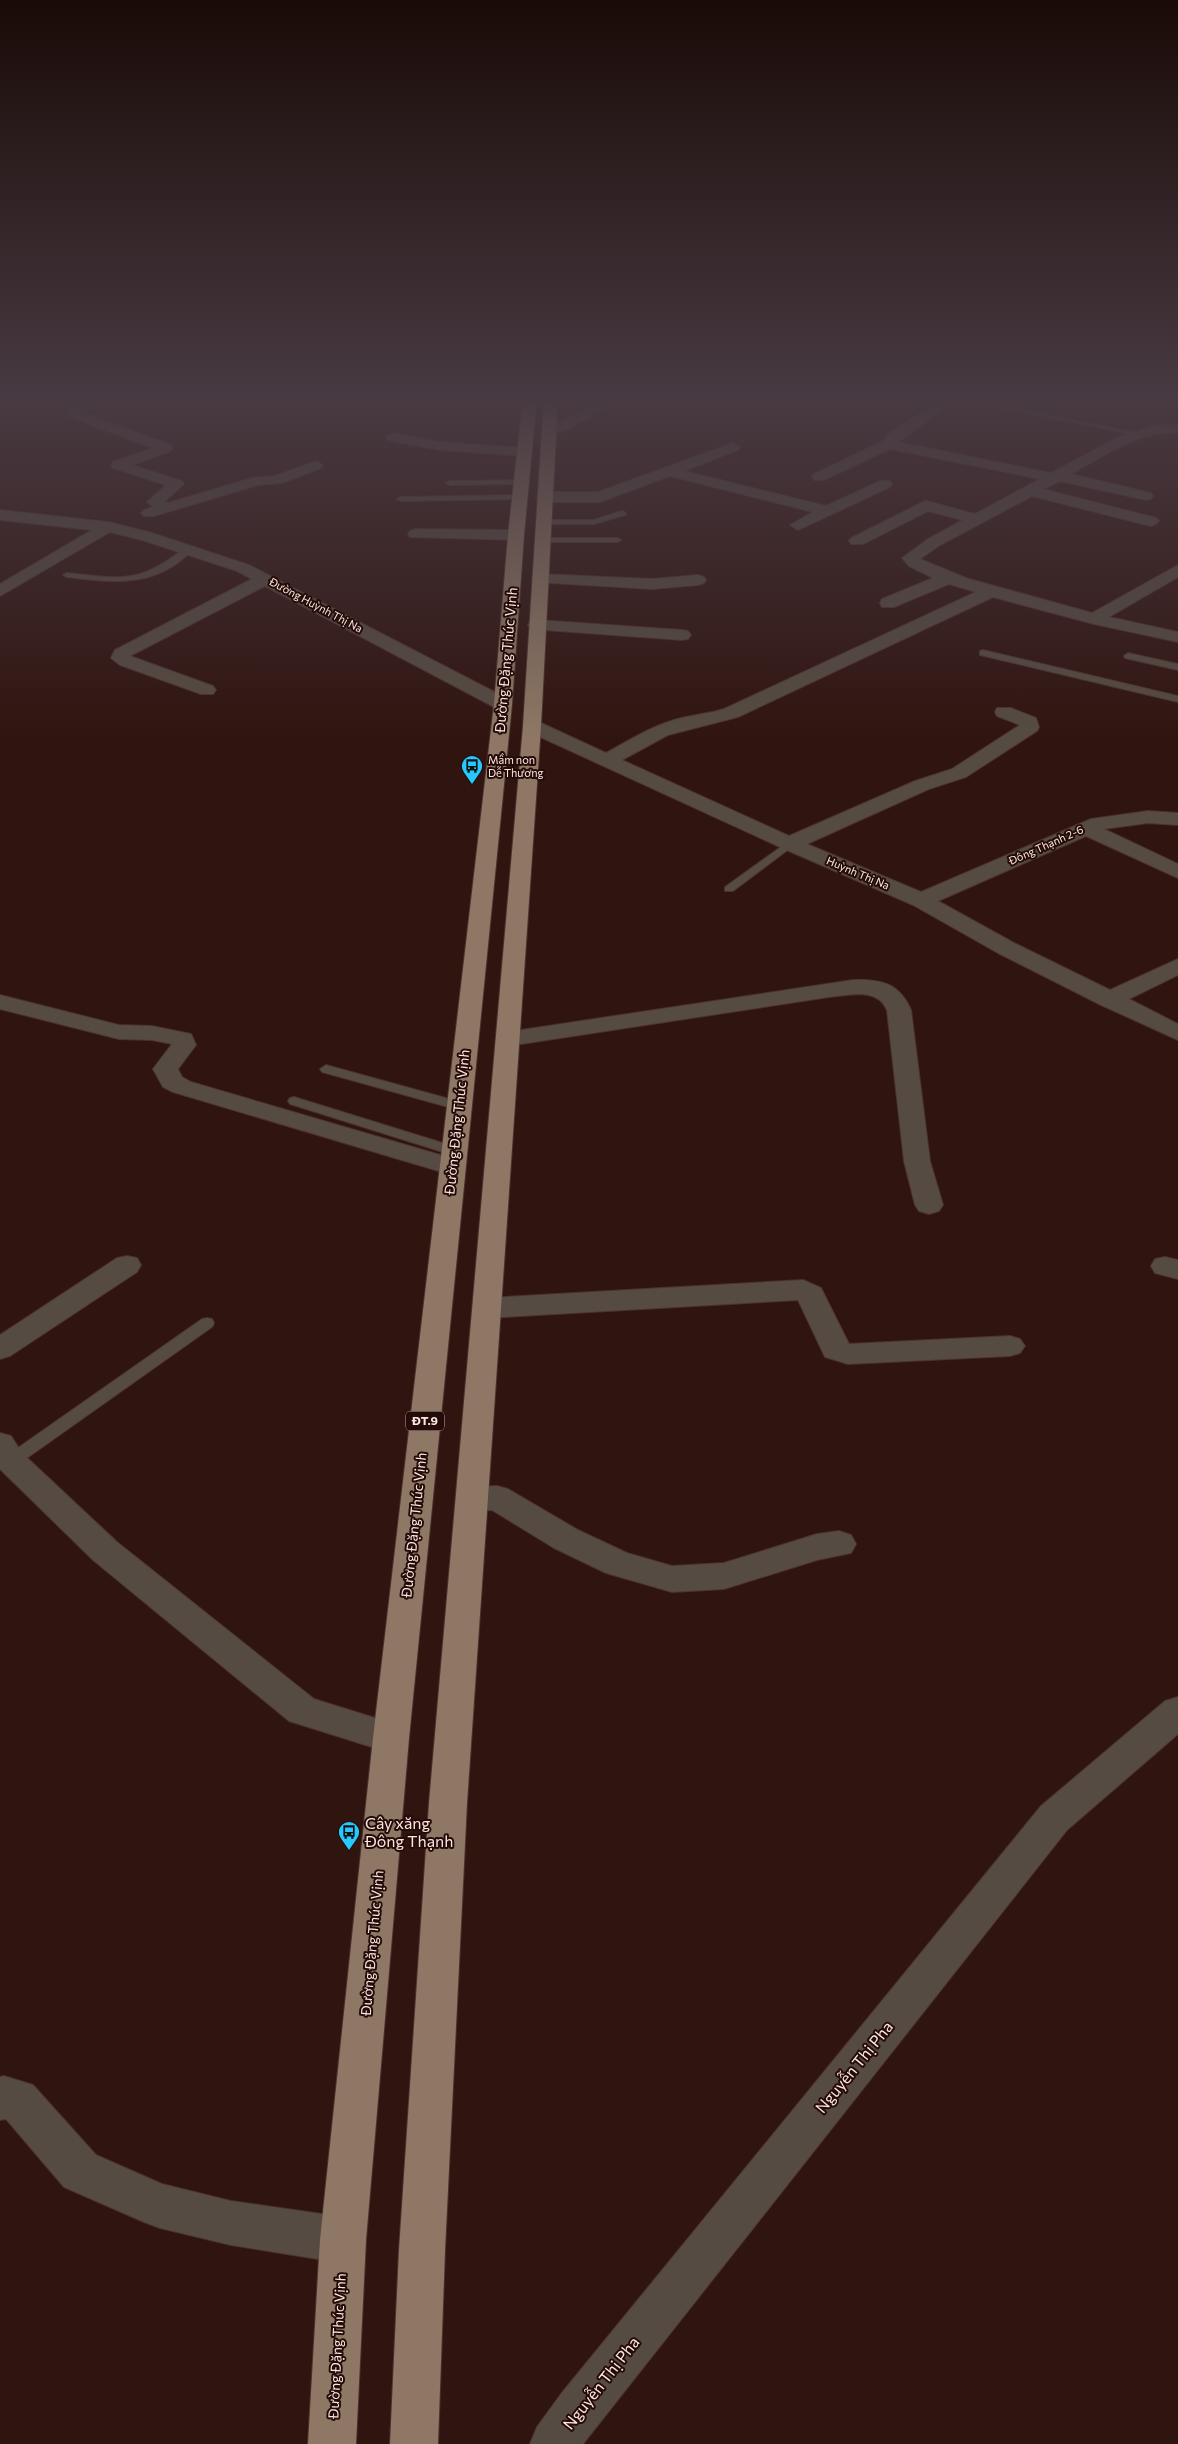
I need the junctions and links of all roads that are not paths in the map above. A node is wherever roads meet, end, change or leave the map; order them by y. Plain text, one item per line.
1 (152, 512) edge
2 (531, 512) junction
3 (826, 512) edge
4 (914, 512) edge
5 (950, 512) edge
6 (991, 512) edge
7 (1108, 512) edge
8 (622, 513) dead end
9 (0, 515) edge
10 (978, 519) junction
11 (1151, 521) dead end
12 (798, 525) dead end
13 (105, 527) junction
14 (416, 534) dead end
15 (617, 540) dead end
16 (858, 541) dead end
17 (189, 549) junction
18 (1178, 570) edge
19 (67, 575) dead end
20 (948, 578) junction
21 (265, 579) junction
22 (540, 579) junction
23 (698, 580) dead end
24 (0, 591) edge
25 (990, 592) junction
26 (888, 603) dead end
27 (1094, 619) junction
28 (537, 625) junction
29 (682, 635) dead end
30 (1178, 637) edge
31 (983, 653) dead end
32 (1128, 656) dead end
33 (1178, 667) edge
34 (207, 690) dead end
35 (1178, 699) edge
36 (503, 704) junction
37 (1004, 712) dead end
38 (532, 726) junction
39 (605, 761) junction
40 (1178, 819) edge
41 (1086, 828) junction
42 (788, 844) junction
43 (1178, 872) edge
44 (729, 889) dead end
45 (921, 900) junction
46 (1178, 966) edge
47 (1109, 1000) junction
48 (0, 1002) edge
49 (1178, 1033) edge
50 (508, 1039) junction
51 (326, 1069) dead end
52 (294, 1101) dead end
53 (459, 1106) junction
54 (453, 1159) junction
55 (929, 1205) dead end
56 (127, 1265) dead end
57 (486, 1308) junction
58 (206, 1322) dead end
59 (1010, 1346) dead end
60 (0, 1349) edge
61 (5, 1453) edge
62 (473, 1499) junction
63 (839, 1544) dead end
64 (1178, 1712) edge
65 (392, 1738) junction
66 (0, 2099) edge
67 (343, 2240) junction
68 (332, 2444) edge
69 (414, 2444) edge
70 (554, 2444) edge

1 - 13 street
2 - 8 lane
2 - 14 street
2 - 15 lane
2 - 22 main road, Đường Đặng Thúc Vịnh / ĐT.9
2 - 36 main road, Đường Đặng Thúc Vịnh / ĐT.9
3 - 12 street
4 - 16 street
5 - 10 street
6 - 10 street
7 - 11 street
9 - 13 street, Đường Huỳnh Thị Na
10 - 20 street
13 - 17 street, Đường Huỳnh Thị Na
13 - 24 street
17 - 19 lane
17 - 21 street, Đường Huỳnh Thị Na
18 - 27 street
20 - 25 street
20 - 26 street
21 - 34 street
21 - 36 street, Đường Huỳnh Thị Na
22 - 23 street
22 - 28 main road, Đường Đặng Thúc Vịnh / ĐT.9
25 - 27 street
25 - 39 street
27 - 30 street
28 - 29 street
28 - 38 main road, Đường Đặng Thúc Vịnh / ĐT.9
31 - 35 lane
32 - 33 lane
36 - 53 main road, Đường Đặng Thúc Vịnh / ĐT.9
37 - 42 street
38 - 39 street, Huỳnh Thị Na
38 - 50 main road, Đường Đặng Thúc Vịnh / ĐT.9
39 - 42 street, Huỳnh Thị Na
40 - 41 street, Đông Thạnh 2-6
41 - 43 street
41 - 45 street, Đông Thạnh 2-6
42 - 44 lane
42 - 45 street, Huỳnh Thị Na
45 - 47 street, Huỳnh Thị Na
46 - 47 street
47 - 49 street, Huỳnh Thị Na
48 - 54 street
50 - 55 street
50 - 57 main road, Đường Đặng Thúc Vịnh / ĐT.9
51 - 53 lane
52 - 54 lane
53 - 54 main road, Đường Đặng Thúc Vịnh / ĐT.9
54 - 65 main road, Đường Đặng Thúc Vịnh / ĐT.9
56 - 60 street
57 - 59 street
57 - 62 main road, Đường Đặng Thúc Vịnh / ĐT.9
58 - 61 lane
61 - 65 street
62 - 63 street
62 - 69 main road, Đường Đặng Thúc Vịnh / ĐT.9
64 - 70 street, Nguyễn Thị Pha
65 - 67 main road, Đường Đặng Thúc Vịnh / ĐT.9
66 - 67 street
67 - 68 main road, Đường Đặng Thúc Vịnh / ĐT.9

